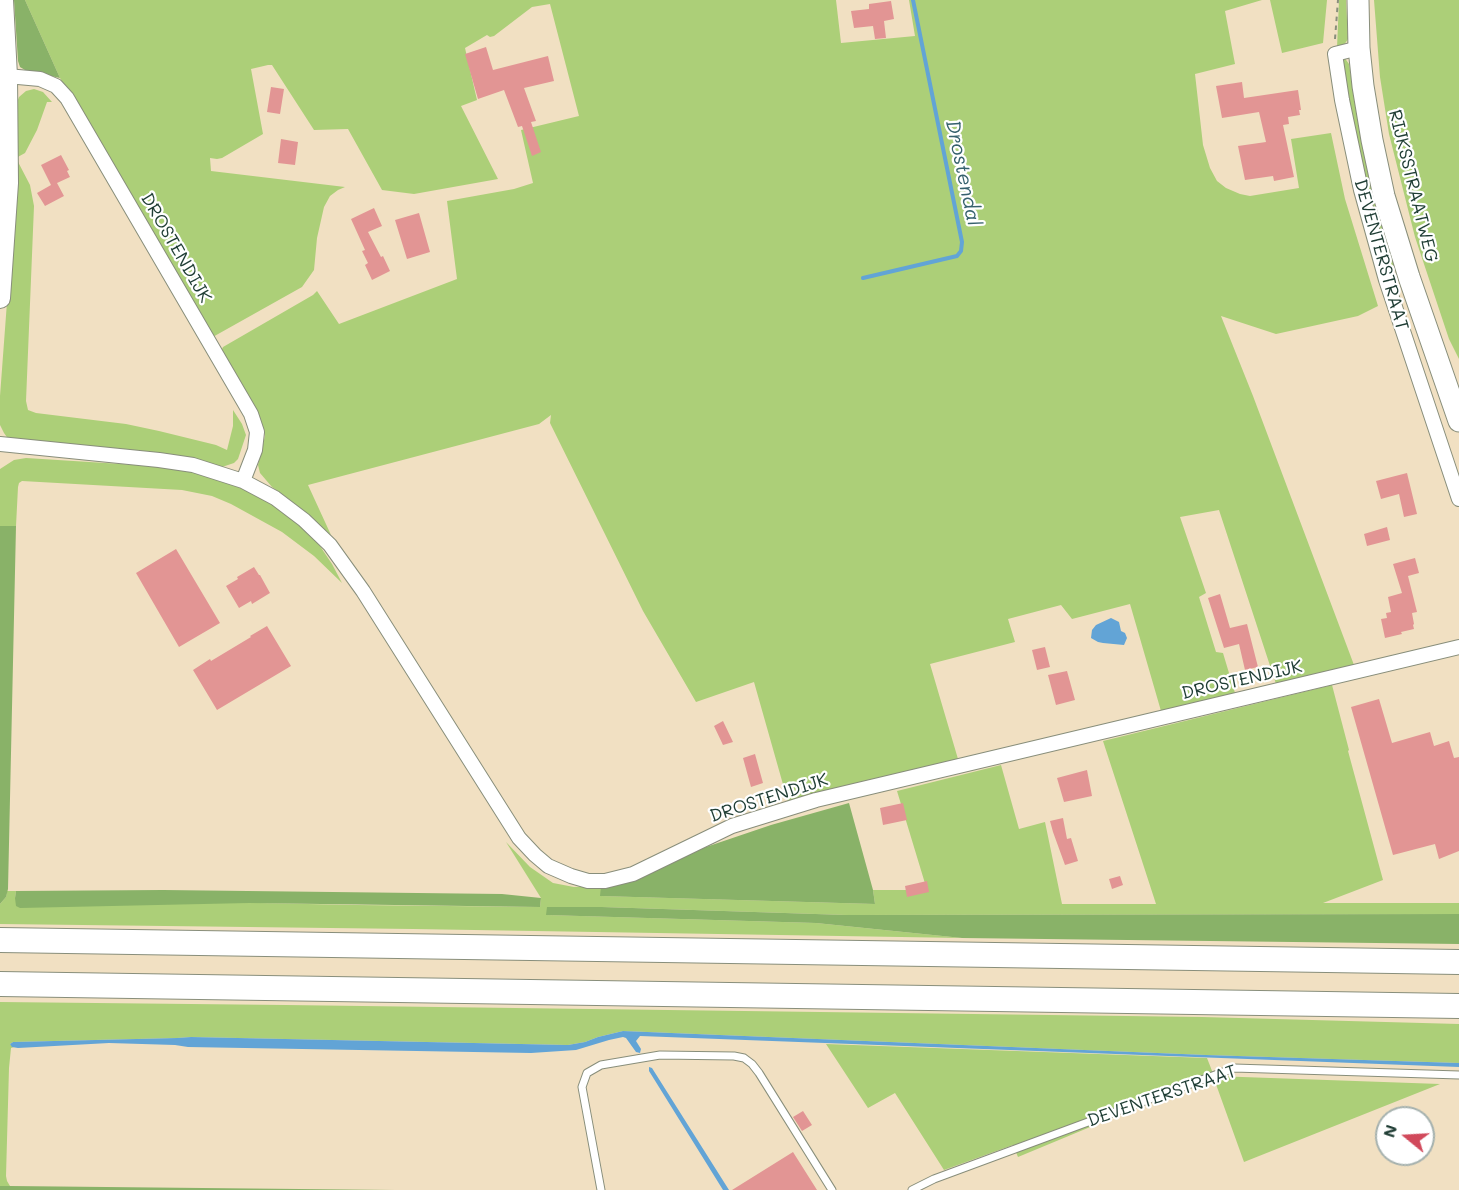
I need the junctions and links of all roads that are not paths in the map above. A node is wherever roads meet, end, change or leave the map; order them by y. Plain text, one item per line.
1 (3, 0) edge
2 (1358, 0) edge
3 (1359, 48) junction
4 (7, 76) junction
5 (0, 298) edge
6 (1459, 421) edge
7 (0, 444) edge
8 (1455, 474) edge
9 (243, 481) junction
10 (1459, 500) edge
11 (1459, 647) edge
12 (0, 940) edge
13 (1459, 962) edge
14 (0, 984) edge
15 (1459, 1006) edge
16 (1459, 1075) edge
17 (601, 1190) edge
18 (832, 1190) edge
19 (912, 1190) edge

1 - 4 street
2 - 3 main road, DEVENTERSTRAAT
3 - 6 main road, DEVENTERSTRAAT
3 - 8 street, DEVENTERSTRAAT
4 - 5 street
4 - 9 street, DROSTENDIJK
7 - 9 street, DROSTENDIJK
8 - 10 street, DEVENTERSTRAAT
9 - 11 street, DROSTENDIJK
12 - 13 highway
14 - 15 highway
16 - 19 lane, DEVENTERSTRAAT
17 - 18 lane

